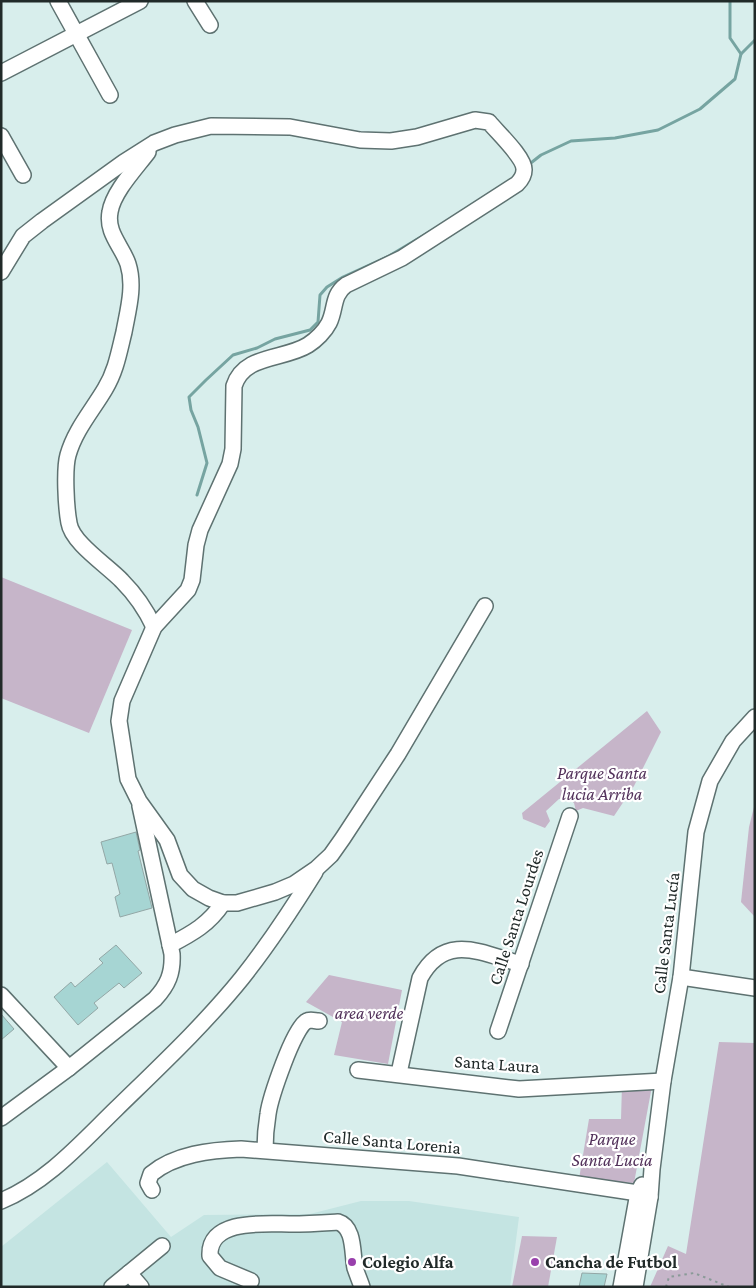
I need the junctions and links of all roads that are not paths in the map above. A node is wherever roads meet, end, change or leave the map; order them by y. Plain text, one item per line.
1 (58, 1) edge
2 (140, 1) edge
3 (196, 1) edge
4 (122, 5) edge
5 (210, 25) dead end
6 (75, 34) junction
7 (2, 73) edge
8 (110, 95) dead end
9 (1, 136) edge
10 (154, 144) junction
11 (23, 175) dead end
12 (1, 272) edge
13 (485, 606) dead end
14 (154, 627) junction
15 (755, 717) edge
16 (139, 801) junction
17 (570, 816) dead end
18 (316, 869) junction
19 (223, 903) junction
20 (170, 945) junction
21 (520, 964) junction
22 (681, 977) junction
23 (755, 988) edge
24 (1, 995) edge
25 (319, 1021) dead end
26 (498, 1031) dead end
27 (69, 1068) junction
28 (358, 1070) dead end
29 (399, 1073) junction
30 (663, 1081) junction
31 (1, 1118) edge
32 (265, 1150) junction
33 (152, 1190) dead end
34 (644, 1195) junction
35 (1, 1201) edge
36 (162, 1246) dead end
37 (129, 1273) junction
38 (250, 1281) dead end
39 (112, 1287) edge
40 (141, 1287) edge
41 (362, 1287) edge
42 (621, 1287) edge
43 (635, 1287) edge

1 - 6 street
2 - 4 street
3 - 5 street
4 - 6 street
6 - 7 street
6 - 8 street
9 - 11 street
10 - 12 street
10 - 14 street
10 - 14 street
13 - 18 street
14 - 16 street
15 - 22 street, Calle Santa Lucía
16 - 19 street
16 - 20 street
17 - 21 street, Calle Santa Lourdes
18 - 19 street
18 - 35 street
19 - 20 street
20 - 27 street
21 - 26 street, Calle Santa Lourdes
21 - 29 street
22 - 23 street
22 - 30 street, Calle Santa Lucía
24 - 27 street
25 - 32 street
27 - 31 street
28 - 29 street, Santa Laura
29 - 30 street, Santa Laura
30 - 34 street, Calle Santa Lucía
32 - 33 street, Calle Santa Lorenia
32 - 34 street, Calle Santa Lorenia
34 - 42 street, Calle Santa Lucía
34 - 43 street, Calle Santa Lucía
36 - 37 street
37 - 39 street
37 - 40 street
38 - 41 street

